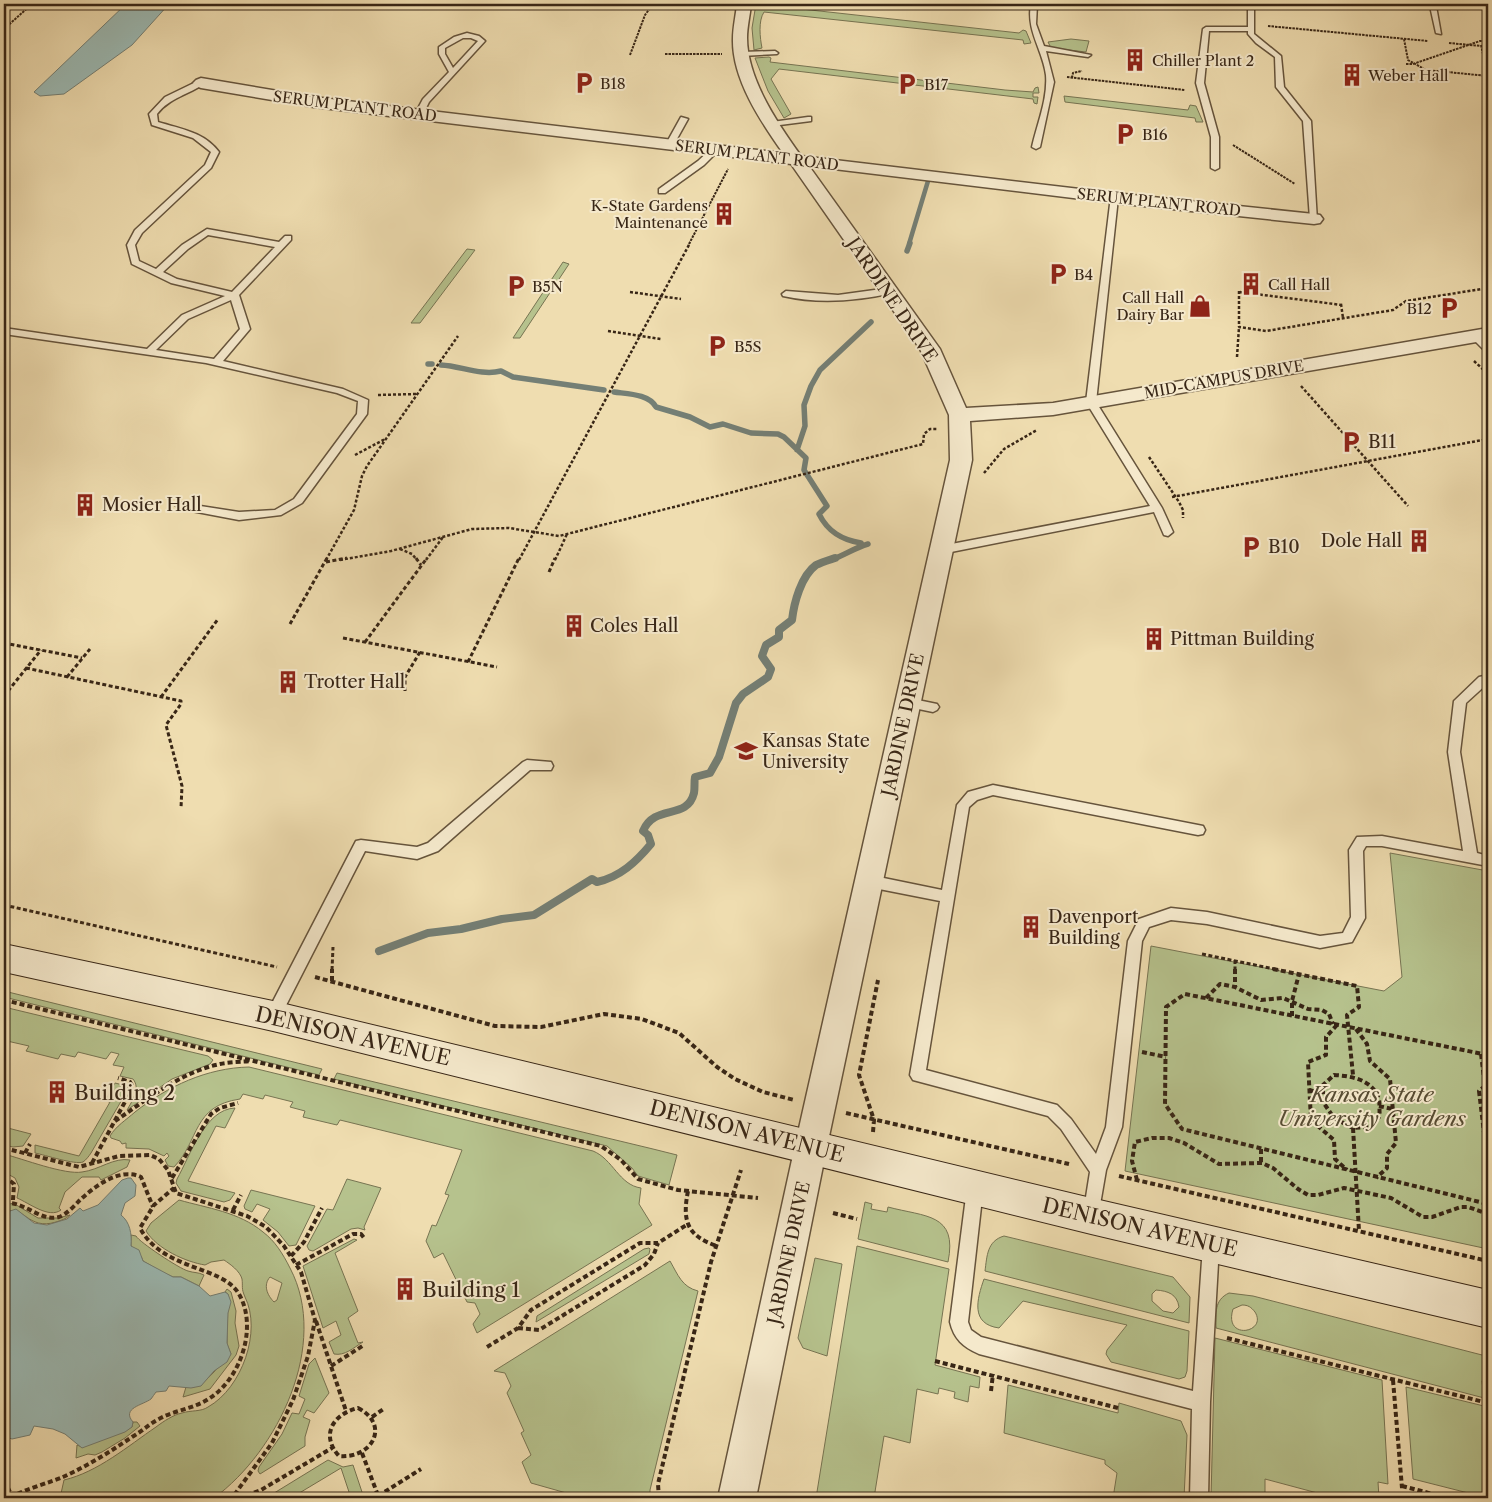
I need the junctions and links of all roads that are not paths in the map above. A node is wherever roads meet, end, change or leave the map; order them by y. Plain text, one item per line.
1 (744, 4) edge
2 (1034, 4) edge
3 (1250, 4) edge
4 (1435, 4) edge
5 (1250, 29) junction
6 (1440, 33) dead end
7 (1045, 49) junction
8 (775, 53) dead end
9 (742, 54) junction
10 (1088, 54) dead end
11 (452, 72) junction
12 (201, 83) joint
13 (419, 114) junction
14 (684, 119) dead end
15 (808, 119) dead end
16 (772, 124) junction
17 (670, 144) junction
18 (1036, 147) dead end
19 (716, 149) junction
20 (794, 159) junction
21 (1215, 168) dead end
22 (662, 191) dead end
23 (1114, 198) junction
24 (1314, 219) joint
25 (288, 238) dead end
26 (281, 245) junction
27 (157, 273) junction
28 (889, 292) junction
29 (786, 294) dead end
30 (234, 295) junction
31 (4, 331) edge
32 (1484, 340) edge
33 (149, 352) junction
34 (217, 362) junction
35 (1091, 402) junction
36 (959, 415) junction
37 (180, 506) dead end
38 (1157, 508) junction
39 (1168, 532) dead end
40 (941, 550) junction
41 (1488, 679) edge
42 (908, 703) junction
43 (933, 708) dead end
44 (547, 766) dead end
45 (1198, 830) dead end
46 (1471, 858) junction
47 (1488, 861) edge
48 (869, 881) junction
49 (948, 897) junction
50 (4, 958) edge
51 (273, 1016) junction
52 (811, 1146) junction
53 (1098, 1170) junction
54 (975, 1187) junction
55 (1091, 1216) junction
56 (1212, 1244) junction
57 (1488, 1309) edge
58 (1201, 1402) junction
59 (738, 1498) edge
60 (1199, 1498) edge

1 - 9 street, JARDINE DRIVE
2 - 7 lane
3 - 5 lane
4 - 6 lane
5 - 21 lane
5 - 24 lane
7 - 10 lane
7 - 18 lane
8 - 9 lane
9 - 16 street, JARDINE DRIVE
11 - 11 lane
11 - 13 lane
12 - 13 street, SERUM PLANT ROAD
12 - 27 lane
13 - 17 street, SERUM PLANT ROAD
14 - 17 lane
15 - 16 lane
16 - 20 street, JARDINE DRIVE
17 - 19 street, SERUM PLANT ROAD
19 - 20 street, SERUM PLANT ROAD
19 - 22 lane
20 - 23 street, SERUM PLANT ROAD
20 - 28 street, JARDINE DRIVE
23 - 24 street, SERUM PLANT ROAD
23 - 35 lane
25 - 26 lane
26 - 27 lane
26 - 30 lane
27 - 30 lane
28 - 29 lane
28 - 36 street, JARDINE DRIVE
30 - 33 lane
30 - 34 lane
31 - 33 lane
32 - 35 street, MID-CAMPUS DRIVE
33 - 34 lane
34 - 37 lane
35 - 36 street, MID-CAMPUS DRIVE
35 - 38 lane
36 - 40 street, JARDINE DRIVE
38 - 39 lane
38 - 40 lane
40 - 42 street, JARDINE DRIVE
41 - 46 lane
42 - 43 lane
42 - 48 street, JARDINE DRIVE
44 - 51 lane
45 - 49 lane
46 - 47 lane
46 - 53 lane
48 - 49 lane
48 - 52 street, JARDINE DRIVE
49 - 53 lane
50 - 51 street, DENISON AVENUE
51 - 52 street, DENISON AVENUE
52 - 54 street, DENISON AVENUE
52 - 59 street, JARDINE DRIVE
53 - 55 lane
54 - 55 street, DENISON AVENUE
54 - 58 lane
55 - 56 street, DENISON AVENUE
56 - 57 street, DENISON AVENUE
56 - 58 lane
58 - 60 lane

